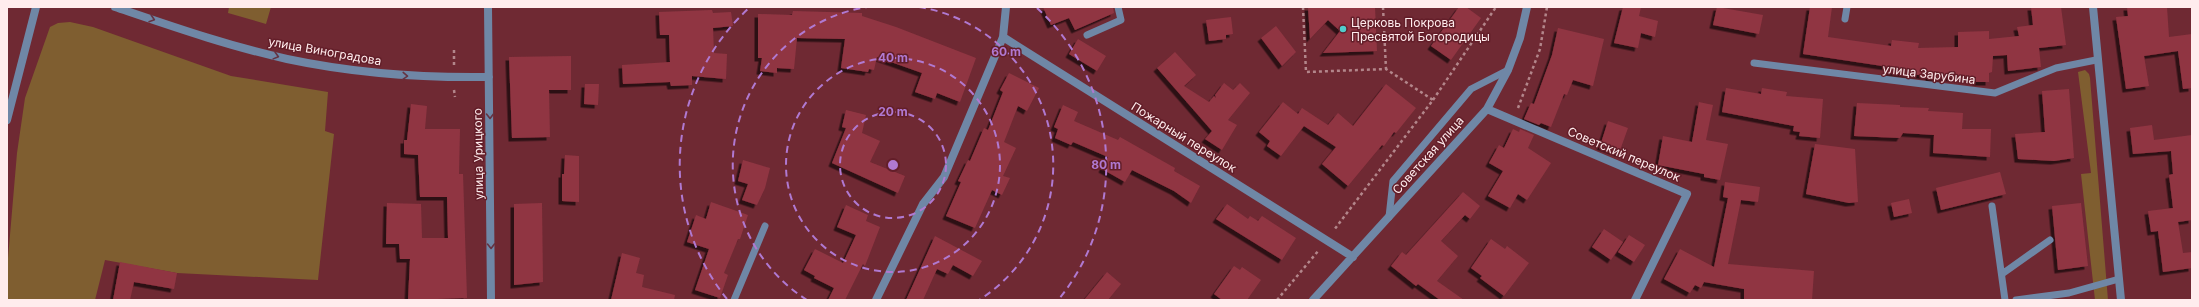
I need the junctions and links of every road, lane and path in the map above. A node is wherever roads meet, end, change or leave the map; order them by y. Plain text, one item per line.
1 (36, 7) edge
2 (115, 7) edge
3 (488, 7) edge
4 (1006, 7) edge
5 (1118, 7) edge
6 (1303, 7) edge
7 (1383, 7) edge
8 (1496, 7) edge
9 (1527, 7) edge
10 (1547, 7) edge
11 (1847, 7) edge
12 (2093, 7) edge
13 (1845, 19) dead end
14 (1087, 35) dead end
15 (1003, 37) junction
16 (2096, 60) junction
17 (1754, 62) dead end
18 (1386, 68) junction
19 (1508, 70) junction
20 (489, 77) junction
21 (1433, 100) junction
22 (1487, 109) junction
23 (7, 120) edge
24 (1514, 120) junction
25 (1992, 206) dead end
26 (1389, 217) junction
27 (765, 226) dead end
28 (1327, 240) junction
29 (2050, 240) dead end
30 (1353, 257) junction
31 (2002, 274) junction
32 (2119, 280) junction
33 (492, 300) edge
34 (734, 300) edge
35 (876, 300) edge
36 (1277, 300) edge
37 (1313, 300) edge
38 (1635, 300) edge
39 (2005, 300) edge
40 (2016, 300) edge
41 (2121, 300) edge

1 - 23 street
2 -> 20 street, улица Виноградова
3 - 20 street, улица Урицкого
4 - 15 street
5 - 14 lane
6 - 18 path
7 - 18 path
8 - 21 path
9 - 19 street, Советская улица
10 - 24 path
11 - 13 lane
12 - 16 street
15 - 28 street, Пожарный переулок
15 - 35 street
16 - 17 lane, улица Зарубина
16 - 32 street
18 - 21 path
19 - 22 street, Советская улица
19 - 26 lane
20 -> 33 street, улица Урицкого
21 - 28 path
22 - 24 street, Советский переулок
22 - 26 street, Советская улица
24 - 38 street, Советский переулок
25 - 31 lane
26 - 30 street, Советская улица
27 - 34 lane
28 - 30 street, Пожарный переулок
28 - 36 path
29 - 31 lane
30 - 37 street, Советская улица
31 - 39 lane
32 - 40 lane
32 - 41 street

